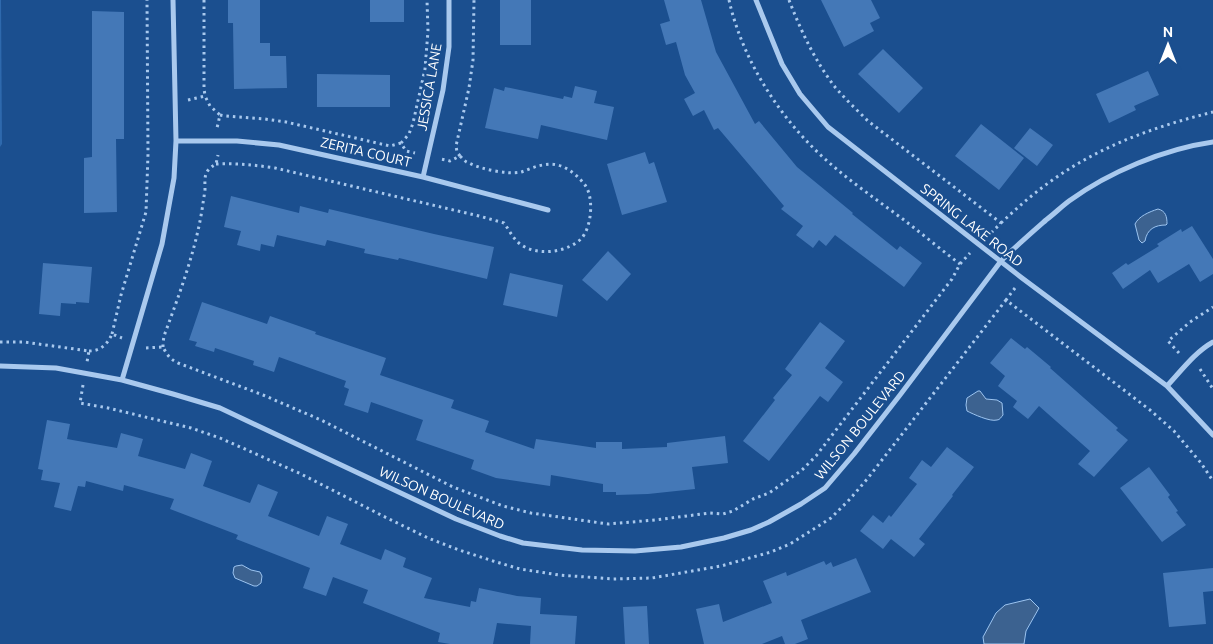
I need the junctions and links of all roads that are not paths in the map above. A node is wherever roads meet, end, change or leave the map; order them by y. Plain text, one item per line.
1 (173, 0) edge
2 (450, 0) edge
3 (756, 0) edge
4 (176, 141) junction
5 (1213, 142) edge
6 (423, 177) junction
7 (548, 210) dead end
8 (1001, 262) junction
9 (1213, 342) edge
10 (0, 366) edge
11 (122, 380) junction
12 (1167, 386) junction
13 (1213, 435) edge

1 - 4 street
2 - 6 street, JESSICA LANE
3 - 8 street, SPRING LAKE ROAD
4 - 6 street, ZERITA COURT
4 - 11 street
5 - 8 street, WILSON BOULEVARD
6 - 7 street, ZERITA COURT
8 - 11 street, WILSON BOULEVARD
8 - 12 street, SPRING LAKE ROAD
9 - 12 street
10 - 11 street, WILSON BOULEVARD
12 - 13 street, SPRING LAKE ROAD

